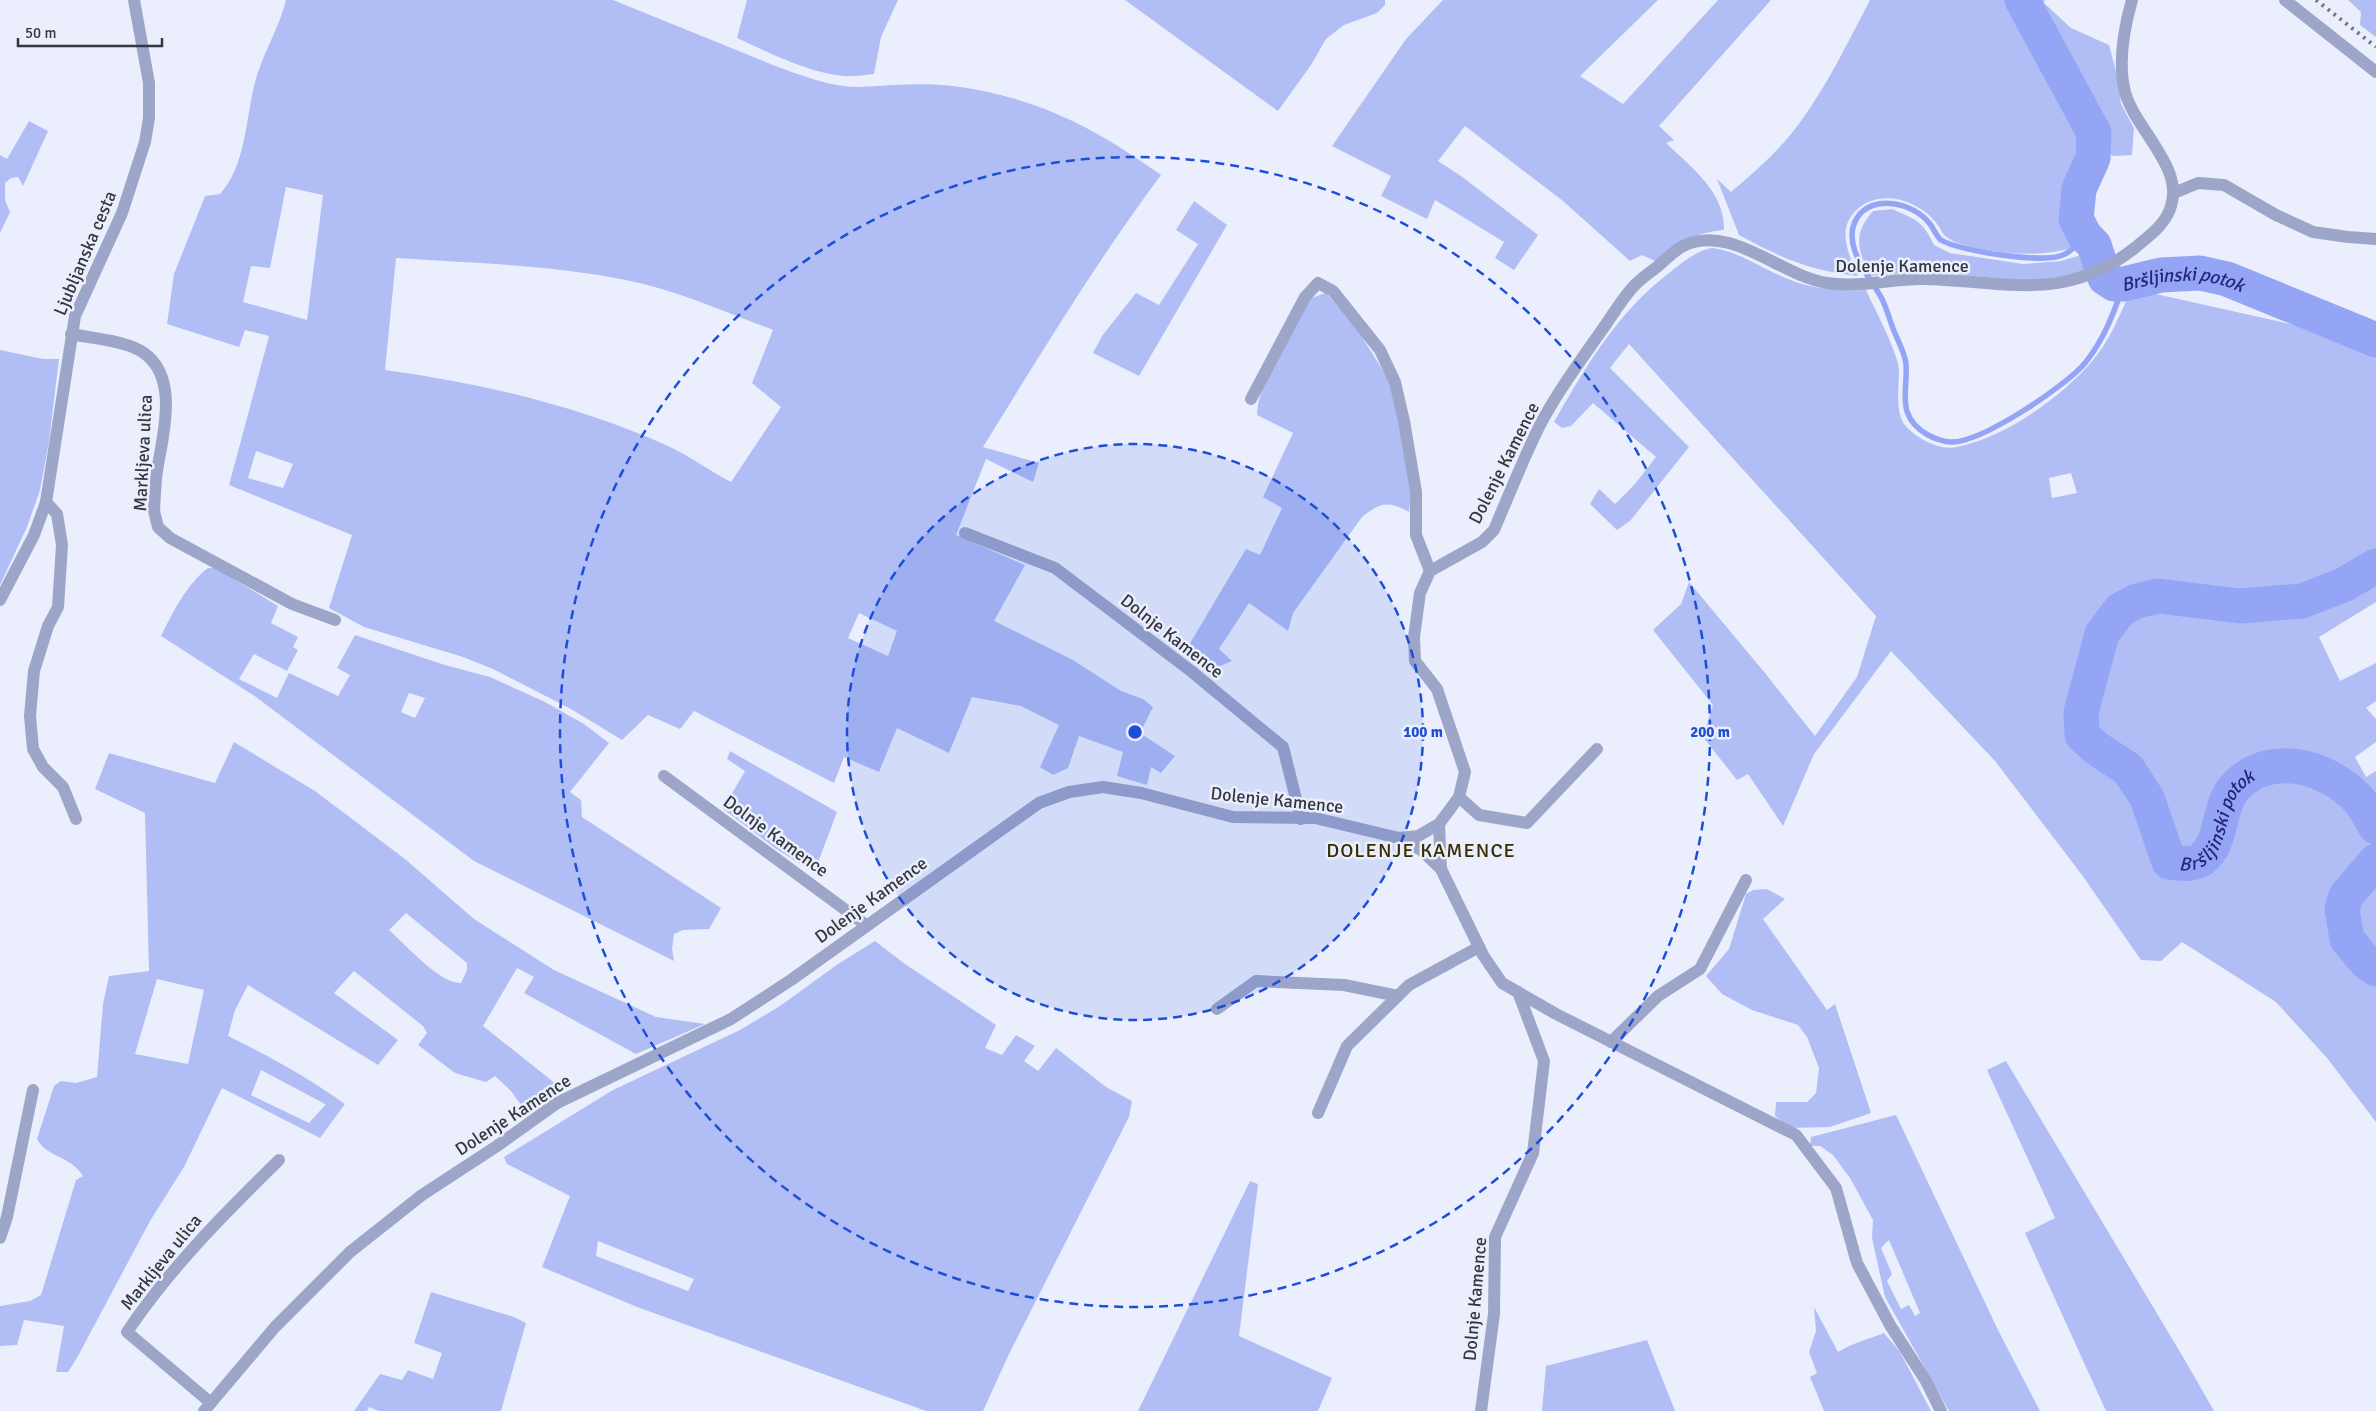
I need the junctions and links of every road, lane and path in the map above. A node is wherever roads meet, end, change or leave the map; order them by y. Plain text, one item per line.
1 (134, 0) edge
2 (2132, 0) edge
3 (2285, 0) edge
4 (2376, 72) edge
5 (2174, 193) junction
6 (2376, 239) edge
7 (70, 334) junction
8 (1251, 399) dead end
9 (46, 502) junction
10 (965, 534) dead end
11 (1430, 570) junction
12 (0, 600) edge
13 (335, 620) dead end
14 (1597, 749) dead end
15 (664, 776) dead end
16 (1459, 797) junction
17 (76, 819) dead end
18 (1301, 819) junction
19 (1439, 824) junction
20 (1399, 838) junction
21 (1441, 869) junction
22 (1746, 880) dead end
23 (866, 925) junction
24 (1479, 946) junction
25 (1518, 992) junction
26 (1398, 996) junction
27 (1217, 1009) dead end
28 (1612, 1042) junction
29 (32, 1090) dead end
30 (1318, 1113) dead end
31 (279, 1160) dead end
32 (0, 1238) edge
33 (208, 1407) edge
34 (1481, 1411) edge
35 (1941, 1411) edge

1 - 7 street, Ljubljanska cesta
2 - 5 street
3 - 4 street
5 - 6 street
5 - 11 street, Dolenje Kamence
7 - 9 street, Ljubljanska cesta
7 - 13 street, Markljeva ulica
8 - 11 street
9 - 12 street, Ljubljanska cesta
9 - 17 street
10 - 18 street, Dolnje Kamence
11 - 16 street, Dolenje Kamence
14 - 16 street
15 - 23 street, Dolnje Kamence
16 - 19 street, Dolenje Kamence
18 - 20 street, Dolenje Kamence
18 - 23 street, Dolenje Kamence
19 - 20 street, Dolenje Kamence
19 - 21 street
20 - 21 street
21 - 24 street
22 - 28 street
23 - 33 street, Dolenje Kamence
24 - 25 street
24 - 26 street
25 - 28 street
25 - 34 street, Dolnje Kamence
26 - 27 street
26 - 30 street
28 - 35 street
29 - 32 street
31 - 33 street, Markljeva ulica

